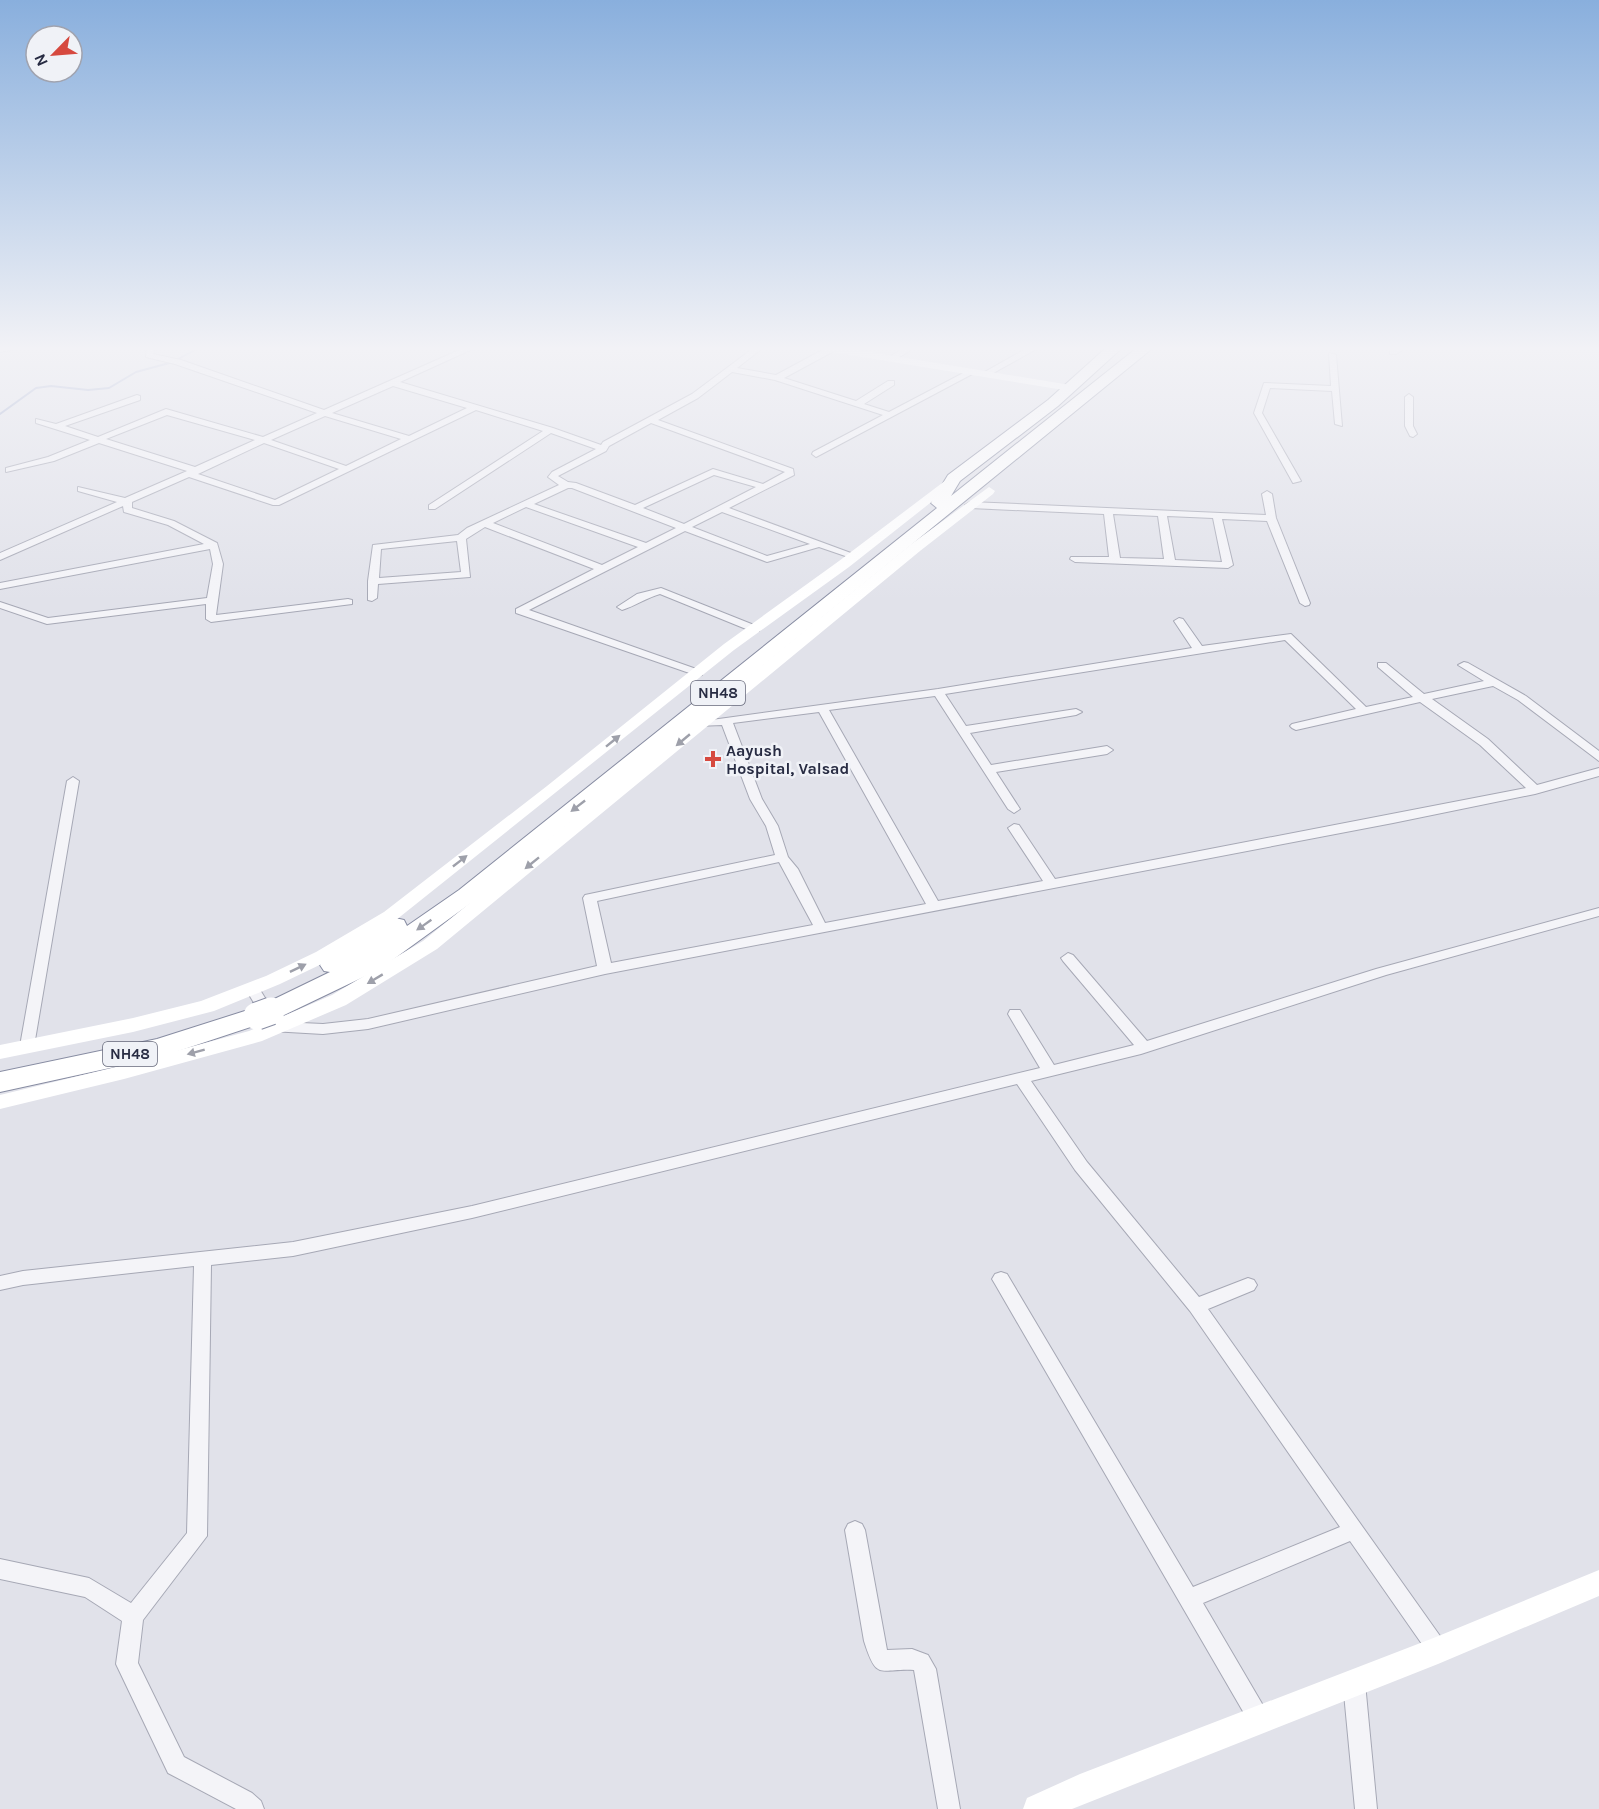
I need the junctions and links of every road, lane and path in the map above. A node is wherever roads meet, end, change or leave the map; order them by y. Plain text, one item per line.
1 (75, 431) edge
2 (117, 431) edge
3 (233, 431) edge
4 (282, 431) edge
5 (384, 431) edge
6 (425, 431) edge
7 (548, 431) edge
8 (554, 431) edge
9 (630, 431) edge
10 (682, 431) edge
11 (859, 431) edge
12 (1014, 431) edge
13 (1036, 431) edge
14 (1043, 431) edge
15 (1061, 431) edge
16 (1268, 431) edge
17 (98, 439) junction
18 (409, 439) junction
19 (263, 440) junction
20 (603, 449) junction
21 (816, 454) dead end
22 (347, 469) junction
23 (9, 470) dead end
24 (193, 472) junction
25 (954, 478) junction
26 (1296, 481) dead end
27 (566, 485) junction
28 (765, 487) junction
29 (81, 489) dead end
30 (989, 491) joint
31 (1267, 494) dead end
32 (128, 502) junction
33 (526, 504) junction
34 (953, 504) junction
35 (432, 507) dead end
36 (634, 509) junction
37 (723, 509) junction
38 (1108, 511) junction
39 (1162, 514) junction
40 (1217, 516) junction
41 (1271, 518) junction
42 (484, 524) junction
43 (684, 529) junction
44 (461, 537) junction
45 (819, 544) junction
46 (214, 545) junction
47 (648, 547) junction
48 (854, 556) junction
49 (0, 557) edge
50 (1075, 559) dead end
51 (1115, 561) junction
52 (1170, 563) junction
53 (603, 569) junction
54 (373, 581) junction
55 (0, 586) edge
56 (372, 598) dead end
57 (212, 600) junction
58 (348, 602) dead end
59 (1305, 603) dead end
60 (0, 605) edge
61 (622, 607) dead end
62 (1179, 621) dead end
63 (768, 625) junction
64 (1199, 650) junction
65 (1382, 665) dead end
66 (1464, 665) dead end
67 (698, 673) junction
68 (1495, 682) junction
69 (938, 692) junction
70 (1425, 699) junction
71 (823, 709) junction
72 (1365, 711) junction
73 (1076, 712) dead end
74 (727, 723) junction
75 (701, 724) junction
76 (1296, 726) dead end
77 (964, 730) junction
78 (1107, 750) dead end
79 (1599, 757) edge
80 (989, 769) junction
81 (1599, 772) edge
82 (73, 780) dead end
83 (1535, 790) junction
84 (1014, 809) dead end
85 (1014, 828) dead end
86 (782, 857) junction
87 (1051, 883) junction
88 (934, 906) junction
89 (1599, 912) edge
90 (820, 926) junction
91 (1068, 958) dead end
92 (605, 969) junction
93 (261, 1007) junction
94 (1015, 1014) dead end
95 (27, 1046) junction
96 (1144, 1047) junction
97 (0, 1052) edge
98 (0, 1065) edge
99 (1050, 1071) junction
100 (1021, 1078) junction
101 (0, 1082) edge
102 (0, 1102) edge
103 (203, 1259) junction
104 (1001, 1279) dead end
105 (0, 1283) edge
106 (1248, 1285) dead end
107 (1196, 1306) junction
108 (855, 1530) dead end
109 (1355, 1530) junction
110 (0, 1569) edge
111 (1599, 1583) edge
112 (1190, 1598) junction
113 (133, 1616) junction
114 (1438, 1650) junction
115 (1354, 1683) junction
116 (1260, 1719) junction
117 (253, 1809) edge
118 (949, 1809) edge
119 (1038, 1809) edge
120 (1366, 1809) edge

1 - 17 street
2 - 17 street
3 - 19 street
4 - 19 street
5 - 18 street
6 - 18 street
7 - 35 street
8 - 20 street
9 - 20 street
10 - 28 street
11 - 21 street
12 - 25 highway
13 - 34 highway, NH48
14 - 34 highway, NH48
15 - 30 highway
16 - 26 street
17 - 23 street
17 - 24 street
18 - 22 street
19 - 22 street
19 - 24 street
20 - 27 street
22 - 24 street
24 - 32 street
25 - 34 highway
25 - 48 street
27 - 33 street
27 - 36 street
28 - 36 street
28 - 37 street
29 - 32 street
30 - 34 street
31 - 41 street
32 - 46 street
32 - 49 street
33 - 42 street
33 - 47 street
34 - 38 street
34 - 63 highway, NH48
34 - 75 street
34 -> 93 highway, NH48
36 - 43 street
37 - 43 street
37 - 45 street
38 - 39 street
38 - 51 street
39 - 40 street
39 - 52 street
40 - 41 street
40 - 52 street
41 - 59 street
42 - 44 street
42 - 53 street
43 - 45 street
43 - 47 street
44 - 54 street
44 - 54 street
45 - 48 street
46 - 55 street
46 - 57 street
47 - 53 street
48 - 63 street
50 - 51 street
51 - 52 street
53 - 67 street
54 - 56 street
57 - 58 street
57 - 60 street
61 - 63 street
62 - 64 street
63 - 67 street
63 - 93 highway, NH48
64 - 69 street
64 - 72 street
65 - 70 street
66 - 68 street
93 -> 67 street
68 - 70 street
68 - 79 street
69 - 71 street
69 - 77 street
70 - 72 street
70 - 83 street
71 - 74 street
71 - 88 street
72 - 76 street
73 - 77 street
74 - 75 street
74 - 86 street
75 -> 93 street
77 - 80 street
78 - 80 street
80 - 84 street
81 - 83 street
82 - 95 street
83 - 87 street
85 - 87 street
86 - 90 street
86 - 92 street
87 - 88 street
88 - 90 street
89 - 96 street
90 - 92 street
91 - 96 street
92 - 93 street
93 - 95 street
93 - 98 highway, NH48
93 - 101 highway, NH48
93 -> 102 street
94 - 99 street
95 - 97 street
96 - 99 street
99 - 100 street
100 - 103 street
100 - 107 street
103 - 105 street
103 - 113 street
104 - 112 street
106 - 107 street
107 - 109 street
108 - 118 street
109 - 112 street
109 - 114 street
110 - 113 street
111 - 114 street
112 - 116 street
113 - 117 street
114 - 115 street
115 - 116 street
115 - 120 street
116 - 119 street

